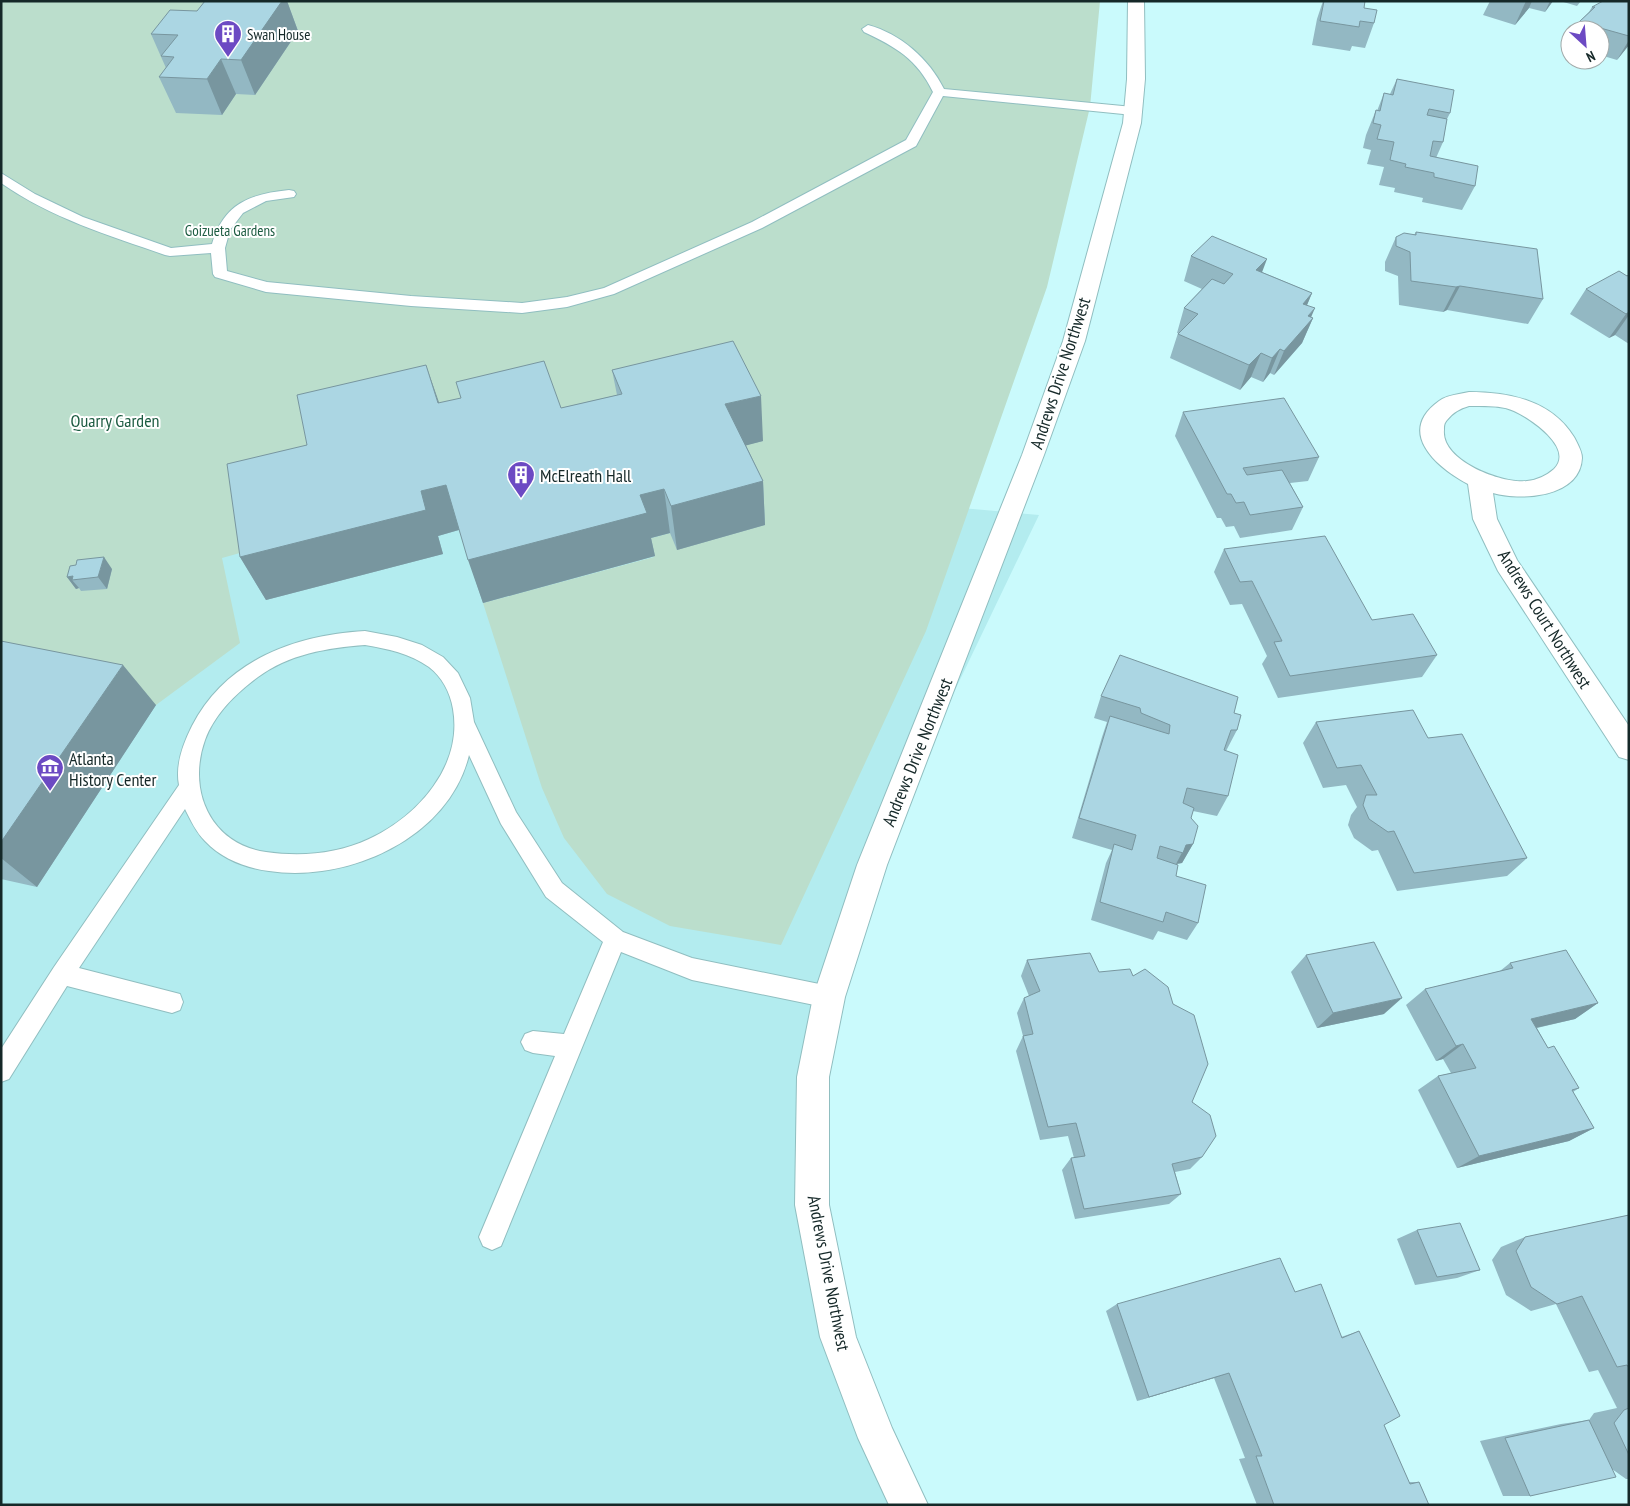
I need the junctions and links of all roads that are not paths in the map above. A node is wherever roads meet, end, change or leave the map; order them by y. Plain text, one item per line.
1 (1136, 1) edge
2 (868, 29) dead end
3 (939, 92) junction
4 (1133, 112) junction
5 (1, 177) edge
6 (289, 194) dead end
7 (218, 248) junction
8 (1479, 481) junction
9 (466, 726) junction
10 (1629, 749) edge
11 (188, 788) junction
12 (615, 939) junction
13 (62, 974) junction
14 (829, 997) junction
15 (172, 1002) dead end
16 (534, 1042) dead end
17 (571, 1046) junction
18 (1, 1071) edge
19 (492, 1237) dead end
20 (909, 1505) edge

1 - 4 street, Andrews Drive Northwest
2 - 3 lane
3 - 4 lane
3 - 7 lane
4 - 14 street, Andrews Drive Northwest
5 - 7 lane
6 - 7 lane
8 - 8 street
8 - 10 street, Andrews Court Northwest
9 - 11 lane
9 - 11 lane
9 - 12 lane
11 - 13 lane
12 - 14 lane
12 - 17 lane
13 - 15 lane
13 - 18 lane
14 - 20 street, Andrews Drive Northwest
16 - 17 lane
17 - 19 lane

